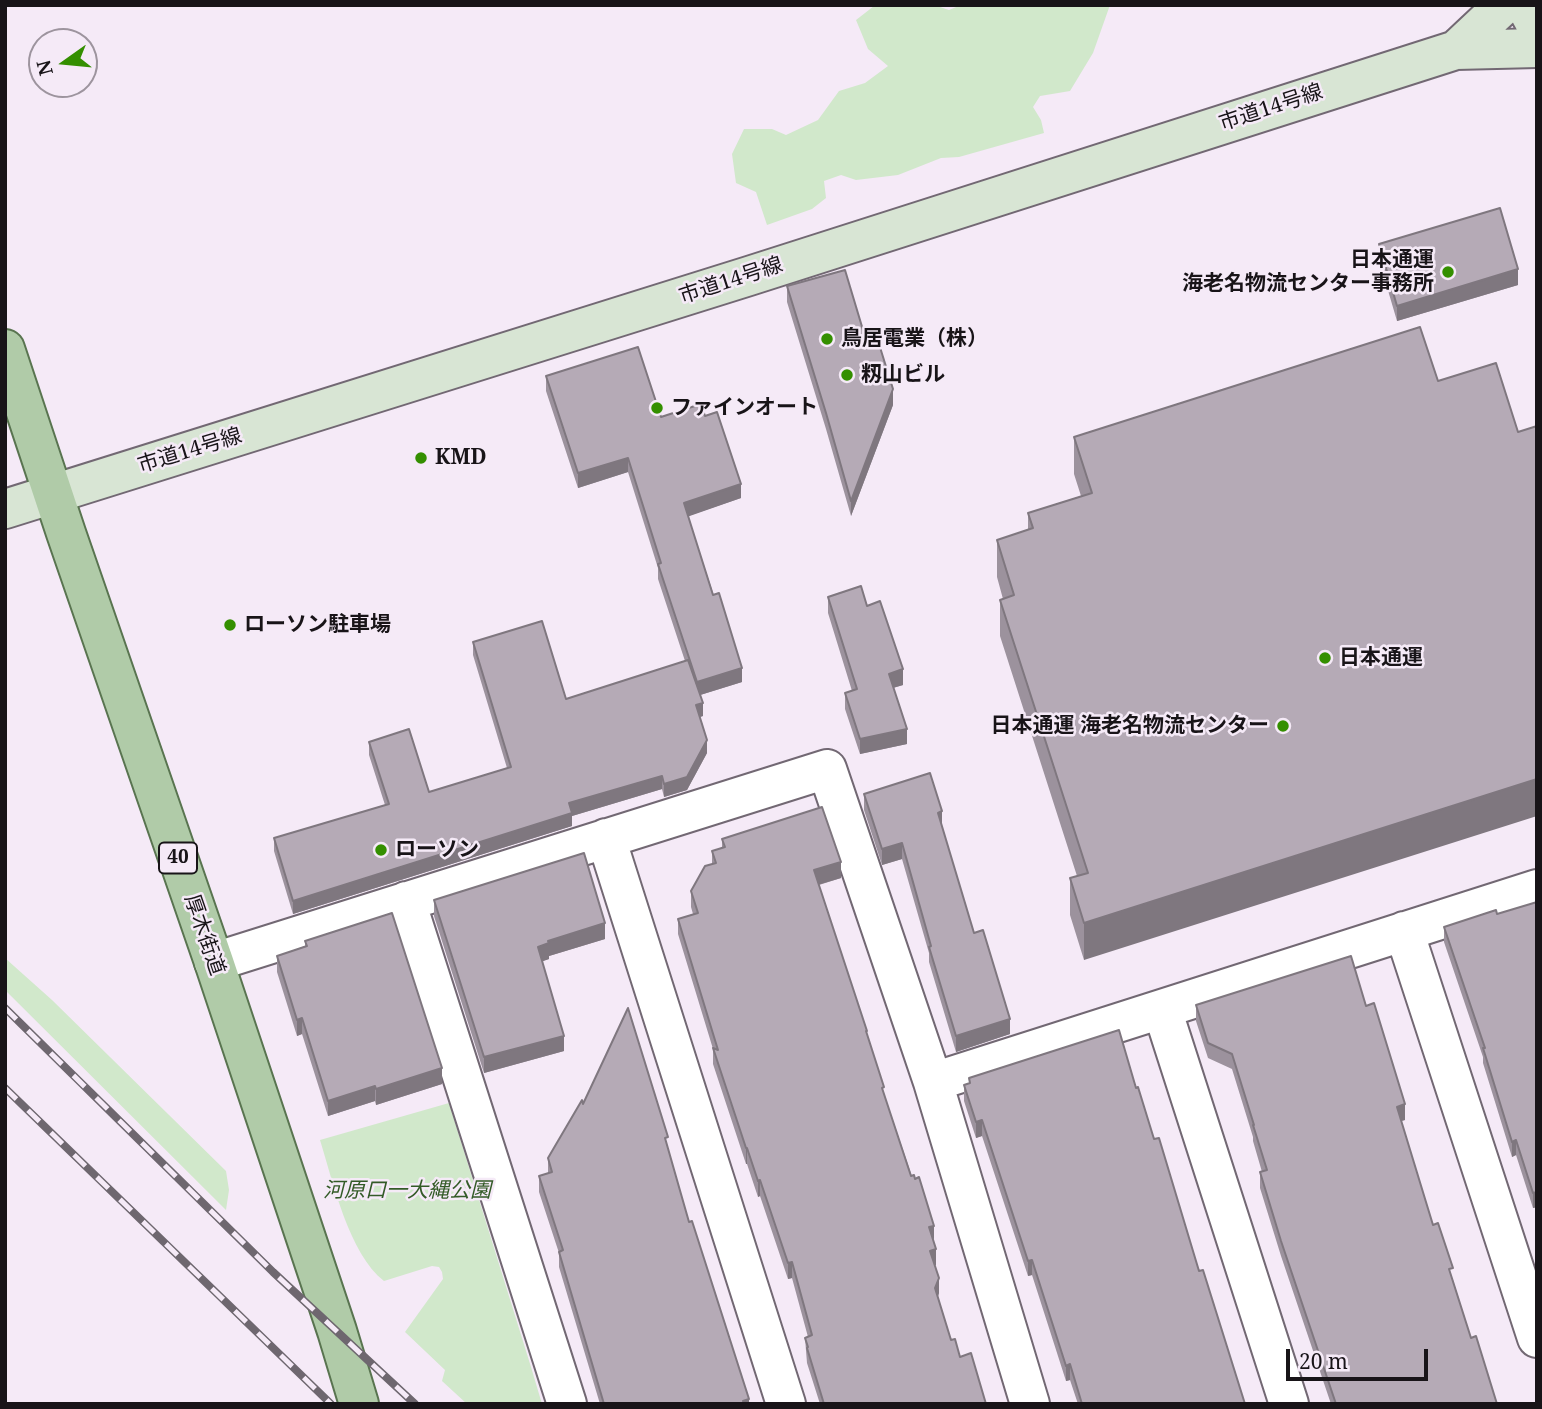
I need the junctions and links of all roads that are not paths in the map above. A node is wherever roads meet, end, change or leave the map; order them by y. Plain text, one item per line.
1 (1503, 5) edge
2 (1525, 5) edge
3 (1537, 27) edge
4 (1537, 48) edge
5 (1456, 50) junction
6 (5, 349) edge
7 (54, 494) junction
8 (5, 509) edge
9 (606, 838) junction
10 (1537, 888) edge
11 (406, 901) junction
12 (1404, 931) junction
13 (214, 962) junction
14 (1162, 1009) junction
15 (933, 1082) junction
16 (1537, 1338) edge
17 (359, 1404) edge
18 (566, 1404) edge
19 (786, 1404) edge
20 (1030, 1404) edge
21 (1289, 1404) edge

1 - 5 street
2 - 3 street
4 - 5 street
5 - 7 street, 市道14号線
6 - 7 main road, 厚木街道 / 40
7 - 8 street, 市道14号線
7 - 13 main road, 厚木街道 / 40
9 - 11 street
9 - 15 street
9 - 19 street
10 - 12 street
11 - 13 street
11 - 18 street
12 - 14 street
12 - 16 street
13 - 17 main road, 厚木街道 / 40
14 - 15 street
14 - 21 street
15 - 20 street

